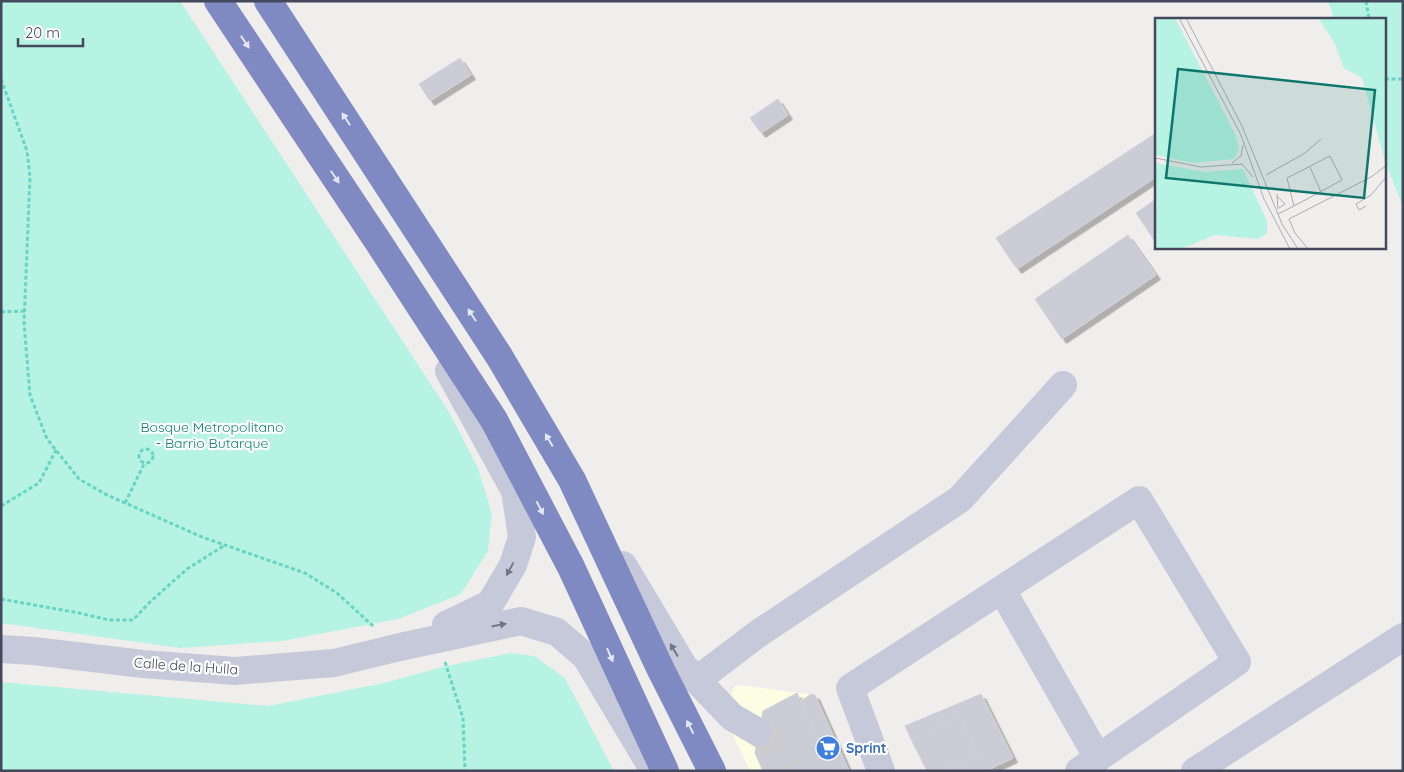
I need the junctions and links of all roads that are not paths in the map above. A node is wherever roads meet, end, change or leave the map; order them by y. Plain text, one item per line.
1 (218, 1) edge
2 (268, 1) edge
3 (379, 243) junction
4 (1063, 385) dead end
5 (572, 480) junction
6 (1002, 590) junction
7 (1403, 637) edge
8 (400, 647) junction
9 (1, 649) edge
10 (697, 680) junction
11 (758, 732) tunnel mouth
12 (1088, 764) edge
13 (654, 771) edge
14 (665, 771) edge
15 (712, 771) edge
16 (881, 771) edge
17 (1195, 771) edge

1 -> 3 highway
5 -> 2 highway
3 -> 8 street
3 -> 14 highway
4 - 10 street
10 -> 5 street
15 -> 5 highway
6 - 12 street
6 - 12 street
6 - 16 street
7 - 17 street
8 - 9 street, Calle de la Hulla
8 -> 13 street
10 - 11 street

